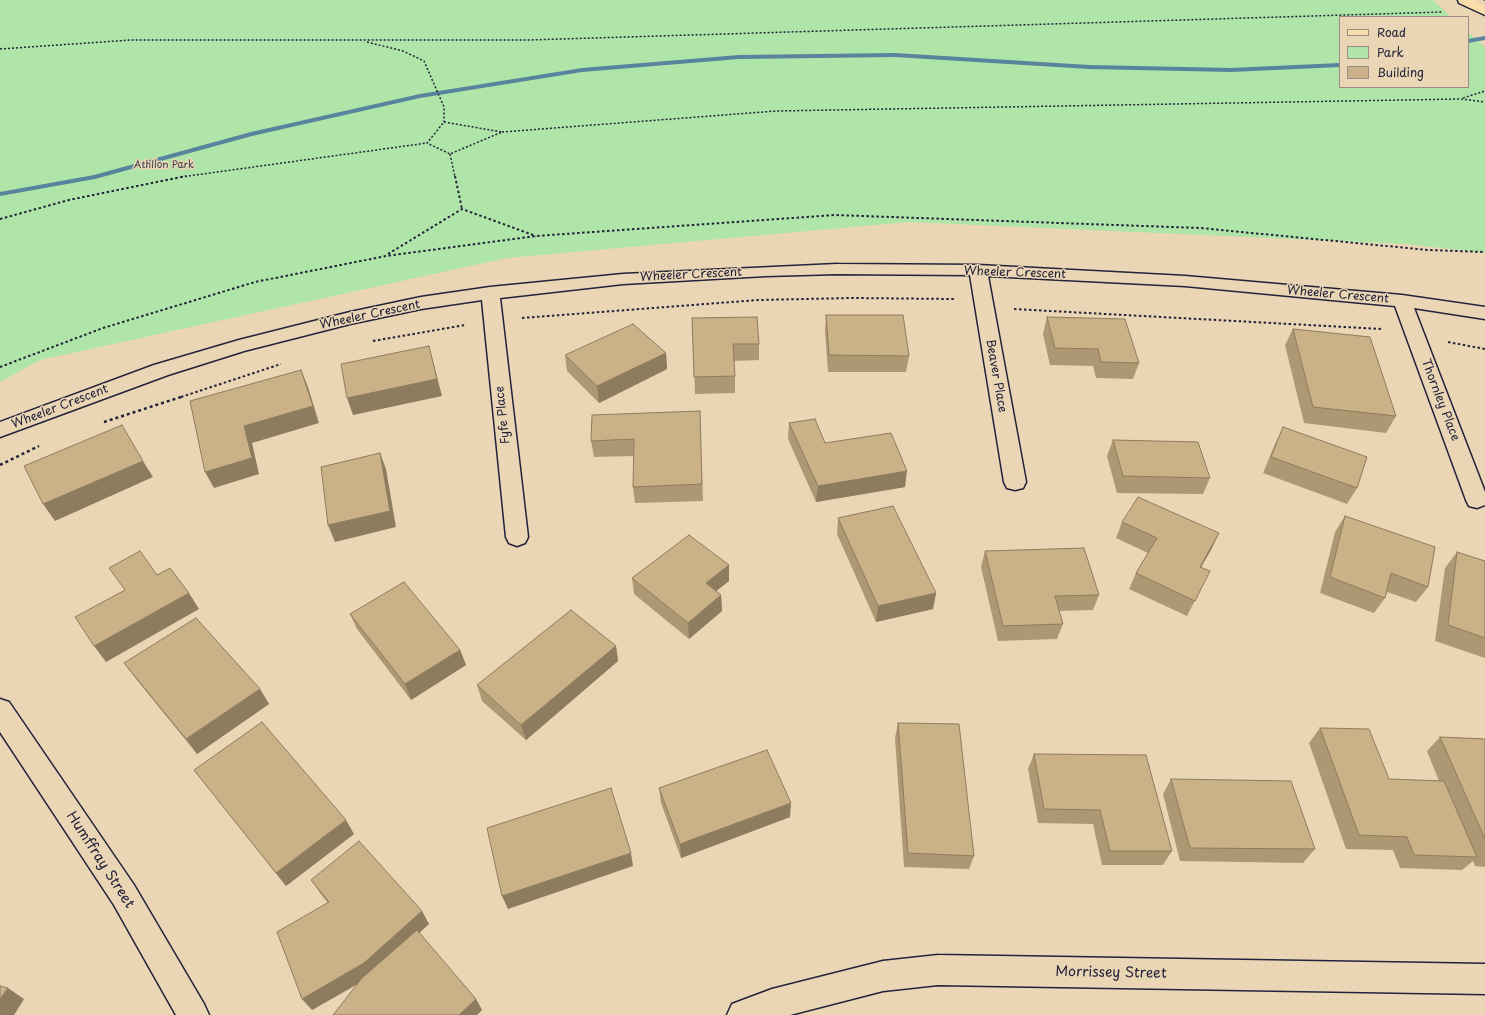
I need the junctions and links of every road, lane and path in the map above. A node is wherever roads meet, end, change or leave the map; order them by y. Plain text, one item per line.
1 (1464, 0) edge
2 (1474, 0) edge
3 (1485, 7) edge
4 (1485, 11) edge
5 (1445, 12) dead end
6 (362, 41) junction
7 (0, 49) edge
8 (1485, 91) edge
9 (1460, 99) junction
10 (1485, 102) edge
11 (444, 122) junction
12 (502, 132) junction
13 (427, 143) junction
14 (450, 154) junction
15 (462, 210) junction
16 (0, 220) edge
17 (536, 236) junction
18 (1485, 252) edge
19 (386, 256) junction
20 (978, 270) junction
21 (490, 293) junction
22 (958, 299) dead end
23 (1402, 301) junction
24 (1485, 303) edge
25 (1011, 309) dead end
26 (1485, 313) edge
27 (516, 319) dead end
28 (469, 325) dead end
29 (1390, 330) dead end
30 (369, 342) dead end
31 (1444, 342) dead end
32 (1485, 349) edge
33 (282, 364) dead end
34 (0, 367) edge
35 (98, 424) dead end
36 (0, 430) edge
37 (46, 443) dead end
38 (0, 465) edge
39 (1015, 482) dead end
40 (1478, 500) dead end
41 (517, 537) dead end
42 (0, 710) edge
43 (1485, 979) edge
44 (193, 1015) edge
45 (743, 1015) edge

1 - 4 main road
2 - 3 street
5 - 6 path
6 - 7 path
6 - 11 path
8 - 9 path
9 - 10 path
9 - 12 path
11 - 12 path
11 - 13 path
12 - 14 path
13 - 14 path
13 - 16 path
14 - 15 path
15 - 17 path
15 - 19 path
17 - 18 path
17 - 19 path
19 - 34 path
20 - 21 street, Wheeler Crescent
20 - 23 street, Wheeler Crescent
20 - 39 street, Beaver Place
21 - 36 street, Wheeler Crescent
21 - 41 street, Fyfe Place
22 - 27 path
23 - 24 street, Wheeler Crescent
23 - 26 street, Wheeler Crescent
23 - 40 street, Thornley Place
25 - 29 path
28 - 30 path
31 - 32 path
33 - 35 path
37 - 38 path
42 - 44 street, Humffray Street
43 - 45 street, Morrissey Street

